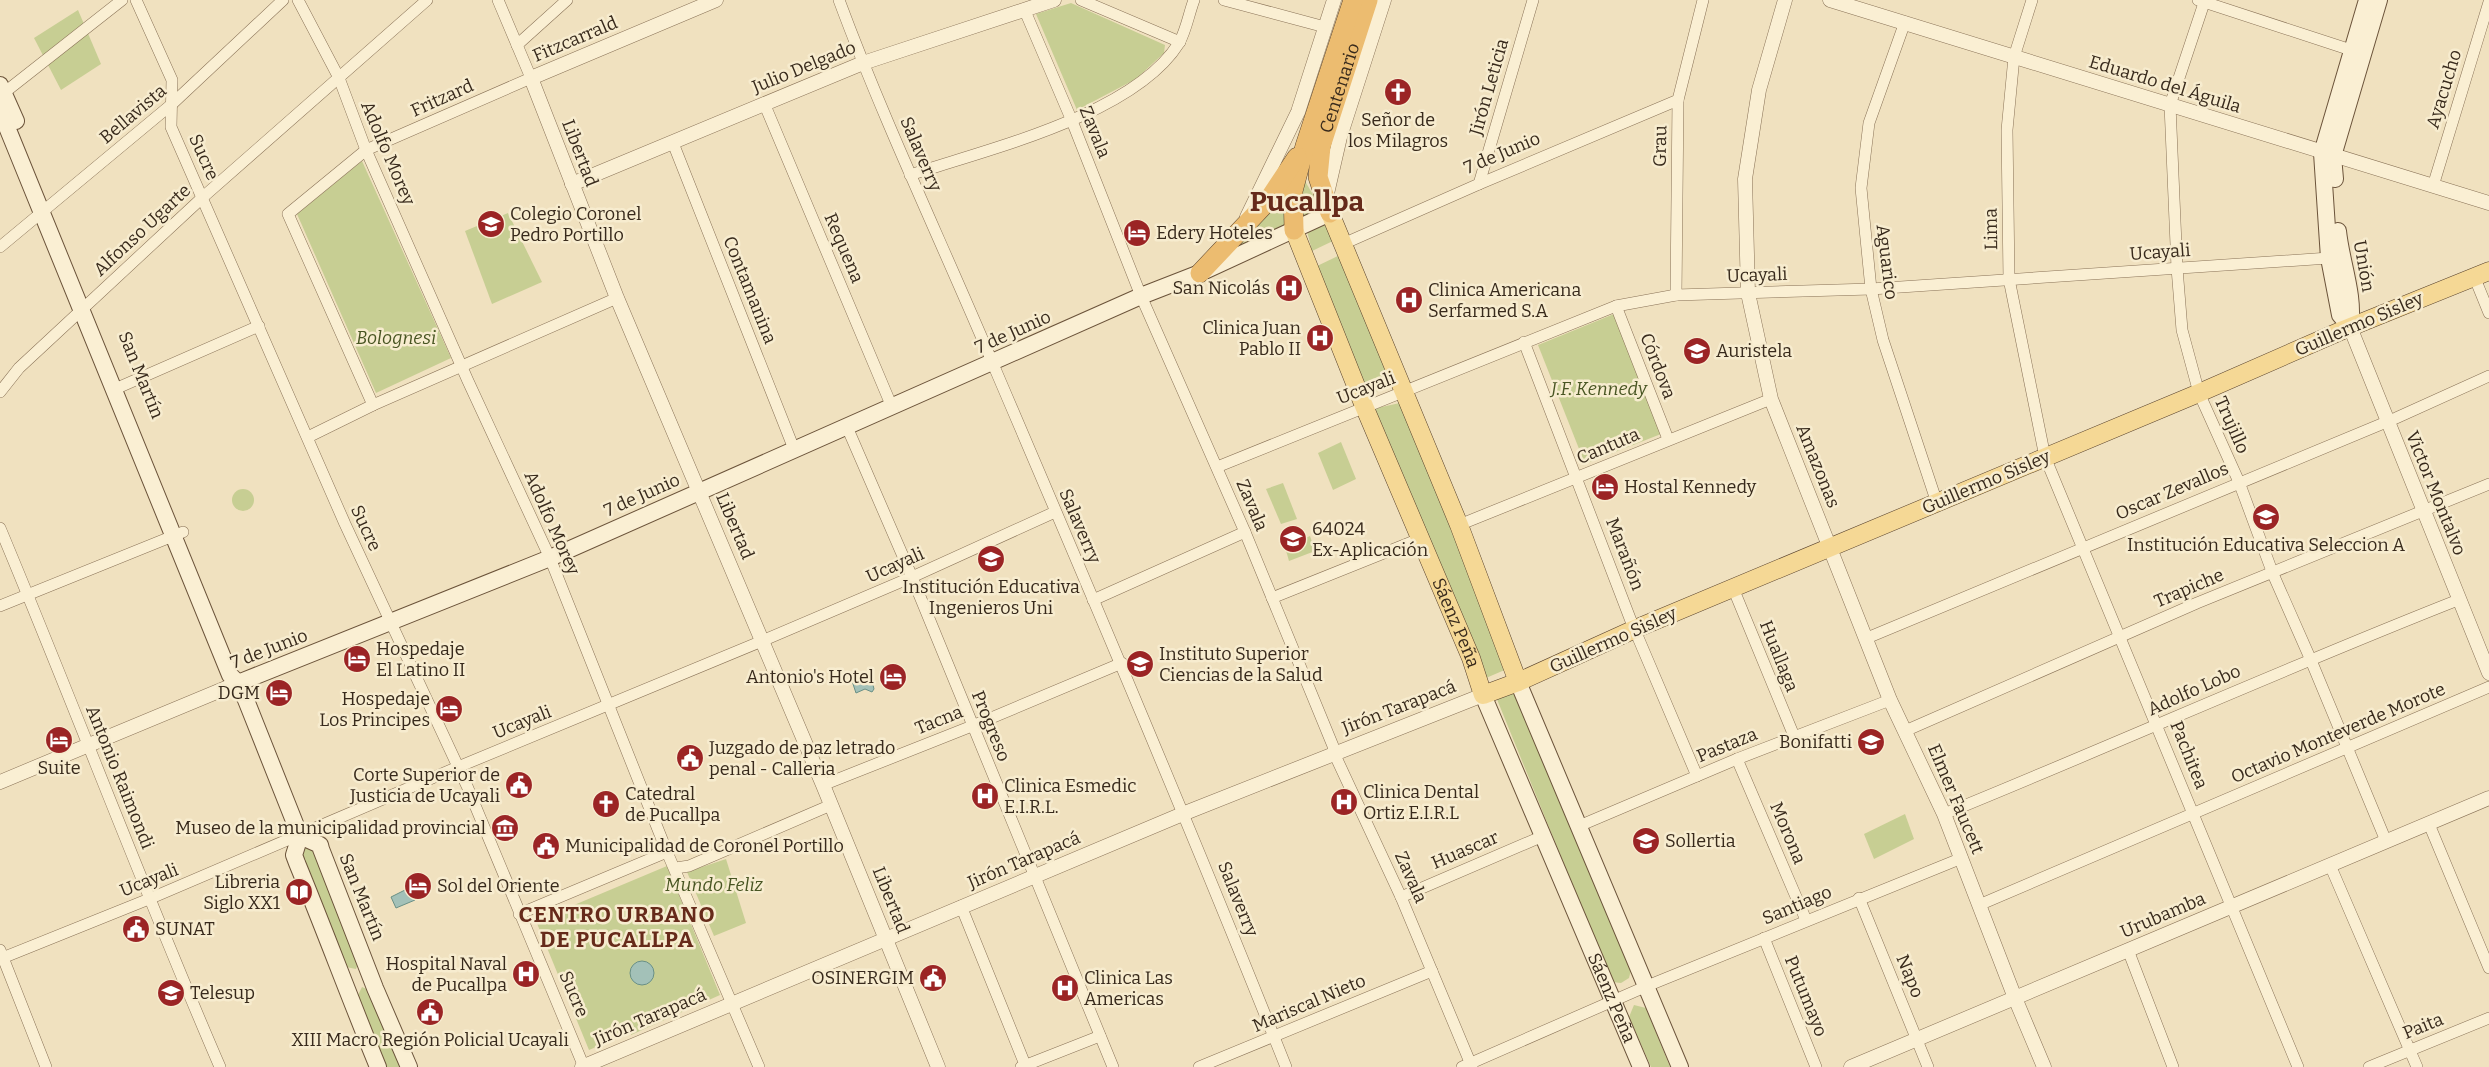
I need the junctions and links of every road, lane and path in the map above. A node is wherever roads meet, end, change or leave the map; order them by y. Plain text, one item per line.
1 (122, 0) edge
2 (136, 0) edge
3 (282, 0) edge
4 (298, 0) edge
5 (426, 0) edge
6 (498, 0) edge
7 (567, 0) edge
8 (716, 0) edge
9 (839, 0) edge
10 (1054, 0) edge
11 (1081, 0) edge
12 (1194, 0) edge
13 (1224, 0) edge
14 (1334, 0) edge
15 (1353, 0) edge
16 (1368, 0) edge
17 (1384, 0) edge
18 (1533, 0) edge
19 (1703, 0) edge
20 (1785, 0) edge
21 (1830, 0) edge
22 (2032, 0) edge
23 (2366, 0) edge
24 (2379, 0) edge
25 (2202, 1) edge
26 (2489, 2) edge
27 (1025, 11) junction
28 (1904, 22) junction
29 (1325, 27) junction
30 (1180, 42) junction
31 (516, 45) junction
32 (2351, 50) junction
33 (2014, 57) junction
34 (863, 63) junction
35 (339, 78) junction
36 (531, 78) junction
37 (1, 91) edge
38 (1678, 100) junction
39 (764, 103) junction
40 (172, 104) junction
41 (2170, 105) junction
42 (0, 110) edge
43 (1072, 121) junction
44 (673, 143) junction
45 (1305, 146) junction
46 (366, 150) junction
47 (2327, 155) junction
48 (910, 175) junction
49 (1318, 177) joint
50 (572, 184) junction
51 (1479, 184) junction
52 (2433, 186) junction
53 (203, 197) junction
54 (2489, 203) edge
55 (1328, 206) junction
56 (47, 209) junction
57 (1241, 230) junction
58 (1294, 230) junction
59 (1343, 244) junction
60 (0, 247) edge
61 (2329, 258) junction
62 (2177, 268) junction
63 (1200, 273) junction
64 (2482, 274) edge
65 (2010, 279) junction
66 (1871, 289) junction
67 (1748, 293) junction
68 (1676, 295) junction
69 (1141, 296) junction
70 (617, 298) junction
71 (86, 306) junction
72 (1616, 306) junction
73 (2489, 313) edge
74 (259, 326) junction
75 (2350, 327) junction
76 (1524, 342) junction
77 (993, 363) junction
78 (462, 366) junction
79 (2489, 376) edge
80 (119, 387) junction
81 (0, 392) edge
82 (1403, 392) junction
83 (2199, 393) junction
84 (1771, 399) junction
85 (373, 405) junction
86 (1364, 406) junction
87 (892, 407) junction
88 (2386, 422) junction
89 (847, 427) junction
90 (308, 437) junction
91 (1668, 439) junction
92 (794, 449) junction
93 (2045, 457) junction
94 (1217, 467) junction
95 (1577, 478) junction
96 (2239, 482) junction
97 (2489, 484) edge
98 (699, 491) junction
99 (1937, 503) junction
100 (2425, 511) junction
101 (1055, 512) junction
102 (1459, 526) junction
103 (0, 528) edge
104 (1245, 532) junction
105 (178, 534) junction
106 (1419, 540) junction
107 (2084, 547) junction
108 (1830, 548) junction
109 (550, 558) junction
110 (2273, 574) junction
111 (912, 577) junction
112 (1733, 588) junction
113 (28, 594) junction
114 (1272, 598) junction
115 (1093, 600) junction
116 (2458, 600) junction
117 (0, 606) edge
118 (391, 623) junction
119 (1634, 629) junction
120 (2120, 637) junction
121 (1867, 638) junction
122 (762, 641) junction
123 (2310, 658) junction
124 (1122, 663) junction
125 (2489, 673) edge
126 (1518, 682) junction
127 (238, 683) junction
128 (2489, 687) edge
129 (1483, 695) junction
130 (1890, 700) junction
131 (608, 706) junction
132 (972, 726) junction
133 (2158, 726) junction
134 (1905, 731) junction
135 (1794, 736) junction
136 (89, 745) junction
137 (2348, 748) junction
138 (1334, 753) junction
139 (1737, 759) junction
140 (458, 767) junction
141 (1697, 776) junction
142 (0, 782) edge
143 (823, 785) junction
144 (2489, 798) edge
145 (831, 805) junction
146 (1185, 813) junction
147 (1944, 814) junction
148 (2195, 814) junction
149 (2429, 824) junction
150 (1579, 826) junction
151 (300, 836) junction
152 (1544, 836) junction
153 (2386, 841) junction
154 (667, 852) junction
155 (1962, 858) junction
156 (2330, 865) junction
157 (676, 868) junction
158 (1034, 876) junction
159 (1401, 897) junction
160 (1859, 898) junction
161 (149, 900) junction
162 (1979, 905) junction
163 (961, 906) junction
164 (2232, 906) junction
165 (519, 914) junction
166 (1806, 920) junction
167 (886, 937) junction
168 (1764, 938) junction
169 (2128, 950) junction
170 (1, 956) edge
171 (2489, 968) edge
172 (1432, 971) junction
173 (1647, 986) junction
174 (2015, 998) junction
175 (1614, 1001) junction
176 (731, 1003) junction
177 (2489, 1018) edge
178 (1100, 1036) junction
179 (1274, 1037) junction
180 (1916, 1040) junction
181 (2410, 1050) junction
182 (1024, 1066) edge
183 (1468, 1066) edge
184 (46, 1067) edge
185 (220, 1067) edge
186 (378, 1067) edge
187 (409, 1067) edge
188 (583, 1067) edge
189 (759, 1067) edge
190 (938, 1067) edge
191 (1113, 1067) edge
192 (1199, 1067) edge
193 (1286, 1067) edge
194 (1642, 1067) edge
195 (1680, 1067) edge
196 (1816, 1067) edge
197 (1851, 1067) edge
198 (1928, 1067) edge
199 (2044, 1067) edge
200 (2173, 1067) edge
201 (2298, 1067) edge
202 (2369, 1067) edge
203 (2418, 1067) edge

1 - 37 street
2 - 40 street, Sucre
3 - 40 street, Bellavista
4 - 35 street, Adolfo Morey
5 - 35 street, Alfonso Ugarte
6 - 31 street, Libertad
7 - 31 street
8 - 36 street, Fitzcarrald
9 - 34 street, Salaverry
10 - 27 street, Julio Delgado
11 - 30 street
12 - 30 street
13 - 29 street
14 - 29 street
15 - 45 highway, Centenario
16 - 49 highway, Centenario
17 - 55 street
18 - 51 street, Jirón Leticia
19 - 38 street, Grau
20 - 67 street, Amazonas
21 - 28 street, Eduardo del Águila
22 - 33 street, Lima
23 - 32 main road, Unión
24 - 47 main road, Unión
25 - 32 street
25 - 41 street, Trujillo
26 - 52 street, Ayacucho
27 - 34 street, Julio Delgado
27 - 43 street, Zavala
28 - 33 street, Eduardo del Águila
28 - 66 street, Aguarico
29 - 57 street
30 - 43 street
31 - 36 street, Libertad
32 - 47 main road, Unión
33 - 41 street, Eduardo del Águila
33 - 65 street, Lima
34 - 39 street, Julio Delgado
34 - 48 street, Salaverry
35 - 46 street, Adolfo Morey
35 - 53 street, Alfonso Ugarte
36 - 46 street, Fritzard
36 - 50 street, Libertad
37 - 56 main road, San Martín
38 - 51 street, 7 de Junio
38 - 68 street, Grau
39 - 44 street, Julio Delgado
39 - 87 street, Requena
40 - 53 street, Sucre
40 - 56 street, Bellavista
41 - 47 street, Eduardo del Águila
41 - 62 street, Trujillo
42 - 56 main road, San Martín
43 - 48 street
43 - 69 street, Zavala
44 - 50 street, Julio Delgado
44 - 92 street, Contamanina
45 - 57 highway
45 - 58 highway, Sáenz Peña
46 - 78 street, Adolfo Morey
46 - 85 street, Fritzard
47 - 52 street, Eduardo del Águila
47 - 61 main road, Unión
47 - 75 main road, Unión
48 - 77 street, Salaverry
49 - 55 highway, Sáenz Peña
50 - 70 street, Libertad
51 - 59 street, 7 de Junio
52 - 54 street, Eduardo del Águila
53 - 71 street, Alfonso Ugarte
53 - 74 street, Sucre
55 - 58 main road, 7 de Junio
55 - 59 main road, Sáenz Peña
56 - 60 street, Bellavista
56 - 71 main road, San Martín
57 - 63 highway
58 - 63 main road, 7 de Junio
58 - 86 main road, Sáenz Peña
59 - 82 main road, Sáenz Peña
61 - 62 street, Ucayali
61 - 75 main road, Unión
62 - 65 street, Ucayali
62 - 83 street, Trujillo
63 - 69 main road, 7 de Junio
64 - 73 street
64 - 75 main road, Guillermo Sisley
65 - 66 street, Ucayali
65 - 93 street, Lima
66 - 67 street, Ucayali
66 - 99 street, Aguarico
67 - 68 street, Ucayali
67 - 84 street, Amazonas
68 - 72 street, Ucayali
69 - 77 main road, 7 de Junio
69 - 94 street, Zavala
70 - 78 street
70 - 98 street, Libertad
71 - 80 main road, San Martín
71 - 81 street, Alfonso Ugarte
72 - 76 street, Ucayali
72 - 91 street, Córdova
74 - 80 street
74 - 90 street, Sucre
75 - 83 main road, Guillermo Sisley
75 - 88 street, Victor Montalvo
76 - 82 street, Ucayali
76 - 95 street, Marañón
77 - 87 main road, 7 de Junio
77 - 101 street, Salaverry
78 - 85 street
78 - 109 street, Adolfo Morey
79 - 88 street, Oscar Zevallos
80 - 105 main road, San Martín
82 - 86 street, Ucayali
82 - 102 main road, Sáenz Peña
83 - 93 main road, Guillermo Sisley
83 - 96 street, Trujillo
84 - 91 street, Cantuta
84 - 108 street, Amazonas
85 - 90 street
86 - 94 street, Ucayali
86 - 106 main road, Sáenz Peña
87 - 89 main road, 7 de Junio
88 - 96 street, Oscar Zevallos
88 - 100 street, Victor Montalvo
89 - 92 main road, 7 de Junio
89 - 111 street, Progreso
90 - 118 street, Sucre
91 - 95 street, Cantuta
92 - 98 main road, 7 de Junio
93 - 99 main road, Guillermo Sisley
93 - 107 street, Pachitea
94 - 104 street, Zavala
95 - 102 street, Cantuta
95 - 119 street, Marañón
96 - 107 street, Oscar Zevallos
96 - 110 street, Trujillo
97 - 100 street, Trapiche
98 - 109 main road, 7 de Junio
98 - 122 street, Libertad
99 - 108 main road, Guillermo Sisley
100 - 110 street, Trapiche
100 - 116 street, Victor Montalvo
101 - 111 street, Ucayali
101 - 115 street, Salaverry
102 - 126 main road, Sáenz Peña
103 - 113 street, Antonio Raimondi
104 - 114 street, Zavala
104 - 115 street
105 - 113 street
105 - 127 main road, San Martín
106 - 114 street
106 - 129 main road, Sáenz Peña
107 - 120 street, Pachitea
107 - 121 street, Oscar Zevallos
108 - 112 main road, Guillermo Sisley
108 - 121 street, Elmer Faucett
109 - 118 main road, 7 de Junio
109 - 131 street, Adolfo Morey
110 - 120 street, Trapiche
110 - 123 street, Trujillo
111 - 122 street, Ucayali
111 - 132 street, Progreso
112 - 119 main road, Guillermo Sisley
112 - 135 street, Huallaga
113 - 117 street
113 - 136 street, Antonio Raimondi
114 - 138 street, Zavala
115 - 124 street, Salaverry
116 - 123 street, Adolfo Lobo
116 - 125 street, Victor Montalvo
118 - 127 main road, 7 de Junio
118 - 140 street, Sucre
119 - 126 main road, Guillermo Sisley
119 - 141 street, Marañón
120 - 133 street, Pachitea
120 - 134 street, Trapiche
121 - 130 street, Elmer Faucett
122 - 131 street, Ucayali
122 - 143 street, Libertad
123 - 133 street, Adolfo Lobo
123 - 137 street, Trujillo
124 - 132 street, Tacna
124 - 146 street, Salaverry
126 - 129 main road, Guillermo Sisley
126 - 150 main road, Sáenz Peña
127 - 136 street, 7 de Junio
127 - 151 main road, San Martín
128 - 137 street, Octavio Monteverde Morote
129 - 138 street, Jirón Tarapacá
129 - 152 main road, Sáenz Peña
130 - 134 street, Elmer Faucett
130 - 135 street, Pastaza
131 - 140 street, Ucayali
131 - 154 street, Adolfo Morey
132 - 143 street, Tacna
132 - 158 street, Progreso
133 - 147 street, Adolfo Lobo
133 - 148 street, Pachitea
134 - 147 street, Elmer Faucett
135 - 139 street, Pastaza
136 - 142 street, 7 de Junio
136 - 161 street, Antonio Raimondi
137 - 148 street, Octavio Monteverde Morote
137 - 153 street, Trujillo
138 - 146 street, Jirón Tarapacá
138 - 159 street, Zavala
139 - 141 street, Pastaza
139 - 166 street, Morona
140 - 151 street, Ucayali
140 - 165 street, Sucre
141 - 150 street, Pastaza
143 - 145 street, Libertad
144 - 149 street, Urubamba
145 - 157 street
145 - 167 street, Libertad
146 - 158 street, Jirón Tarapacá
146 - 179 street, Salaverry
147 - 155 street, Elmer Faucett
148 - 162 street, Octavio Monteverde Morote
148 - 164 street, Pachitea
149 - 153 street, Urubamba
149 - 171 street
150 - 173 main road, Sáenz Peña
151 - 161 street, Ucayali
151 - 186 main road
151 - 187 main road, San Martín
152 - 159 street, Huascar
152 - 175 main road, Sáenz Peña
153 - 156 street, Urubamba
154 - 157 street, Adolfo Morey
154 - 165 street
155 - 160 street, Santiago
155 - 162 street, Elmer Faucett
156 - 164 street, Urubamba
156 - 181 street
157 - 176 street, Adolfo Morey
158 - 163 street, Jirón Tarapacá
158 - 178 street, Progreso
159 - 172 street, Zavala
160 - 166 street, Santiago
160 - 180 street, Napo
161 - 170 street, Ucayali
161 - 185 street, Antonio Raimondi
162 - 174 street, Elmer Faucett
163 - 167 street, Jirón Tarapacá
163 - 182 street
164 - 169 street, Urubamba
164 - 201 street, Pachitea
165 - 188 street, Sucre
166 - 168 street, Santiago
167 - 176 street, Jirón Tarapacá
167 - 190 street, Libertad
168 - 173 street, Santiago
168 - 196 street, Putumayo
169 - 174 street, Urubamba
169 - 200 street
170 - 184 street
172 - 179 street, Mariscal Nieto
172 - 183 street, Zavala
173 - 175 street, Santiago
173 - 195 main road, Sáenz Peña
174 - 180 street, Urubamba
174 - 199 street, Elmer Faucett
175 - 183 street, Santiago
175 - 194 main road, Sáenz Peña
176 - 188 street, Jirón Tarapacá
176 - 189 street, Adolfo Morey
177 - 181 street, Paita
178 - 182 street
178 - 191 street, Progreso
179 - 192 street, Mariscal Nieto
179 - 193 street, Salaverry
180 - 197 street, Urubamba
180 - 198 street, Napo
181 - 202 street, Paita
181 - 203 street

